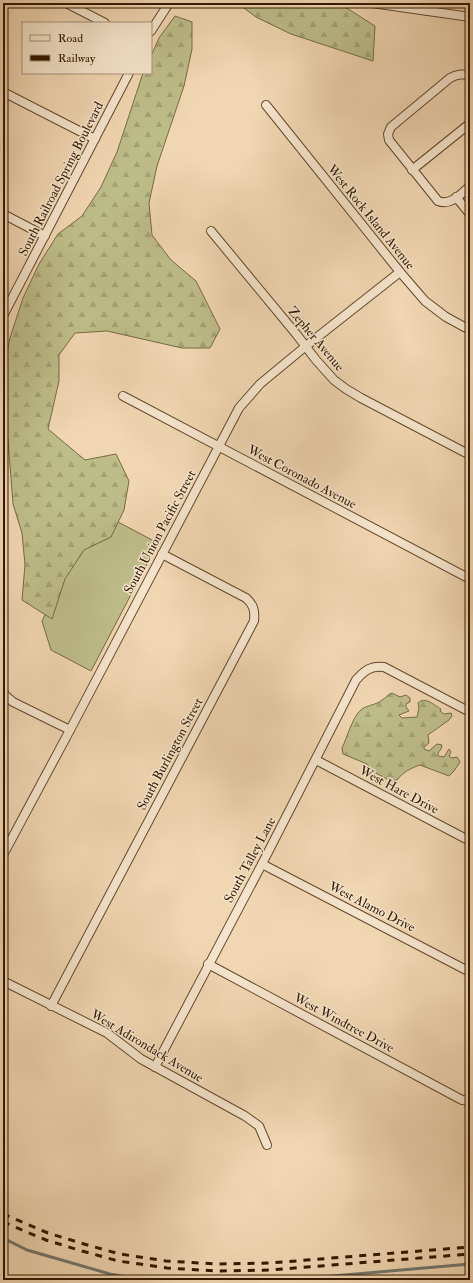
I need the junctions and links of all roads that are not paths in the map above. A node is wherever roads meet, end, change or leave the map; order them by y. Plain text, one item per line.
1 (66, 3) edge
2 (169, 3) edge
3 (372, 3) edge
4 (470, 17) edge
5 (103, 22) edge
6 (152, 29) edge
7 (128, 74) edge
8 (470, 75) edge
9 (7, 94) dead end
10 (266, 105) dead end
11 (470, 125) edge
12 (95, 139) junction
13 (412, 170) junction
14 (470, 186) edge
15 (456, 198) junction
16 (3, 214) edge
17 (470, 214) edge
18 (211, 231) dead end
19 (45, 236) junction
20 (400, 272) junction
21 (3, 316) edge
22 (470, 330) edge
23 (306, 346) junction
24 (123, 396) dead end
25 (218, 447) junction
26 (470, 455) edge
27 (162, 554) junction
28 (470, 579) edge
29 (3, 692) edge
30 (470, 712) edge
31 (70, 730) junction
32 (316, 760) junction
33 (470, 841) edge
34 (4, 849) edge
35 (262, 864) junction
36 (208, 964) junction
37 (470, 972) edge
38 (3, 981) edge
39 (51, 1006) junction
40 (155, 1067) junction
41 (470, 1101) edge
42 (267, 1145) dead end

1 - 5 street
2 - 6 street
3 - 4 street
7 - 12 street, South Railroad Spring Boulevard
8 - 13 street
9 - 12 street
10 - 20 street, West Rock Island Avenue
11 - 13 street
12 - 19 street, South Railroad Spring Boulevard
13 - 15 street
14 - 15 street
15 - 17 street
16 - 19 street
18 - 23 street, Zepher Avenue
19 - 21 street, South Railroad Spring Boulevard
20 - 22 street, West Rock Island Avenue
20 - 23 street, South Union Pacific Street
23 - 25 street, South Union Pacific Street
23 - 26 street, Zepher Avenue
24 - 25 street, West Coronado Avenue
25 - 27 street, South Union Pacific Street
25 - 28 street, West Coronado Avenue
27 - 31 street, South Union Pacific Street
27 - 39 street, South Burlington Street
29 - 31 street
30 - 32 street, South Talley Lane
31 - 34 street, South Union Pacific Street
32 - 33 street, West Hare Drive
32 - 35 street, South Talley Lane
35 - 36 street, South Talley Lane
35 - 37 street, West Alamo Drive
36 - 40 street, South Talley Lane
36 - 41 street, West Windtree Drive
38 - 39 street, West Adirondack Avenue
39 - 40 street, West Adirondack Avenue
40 - 42 street, West Adirondack Avenue

